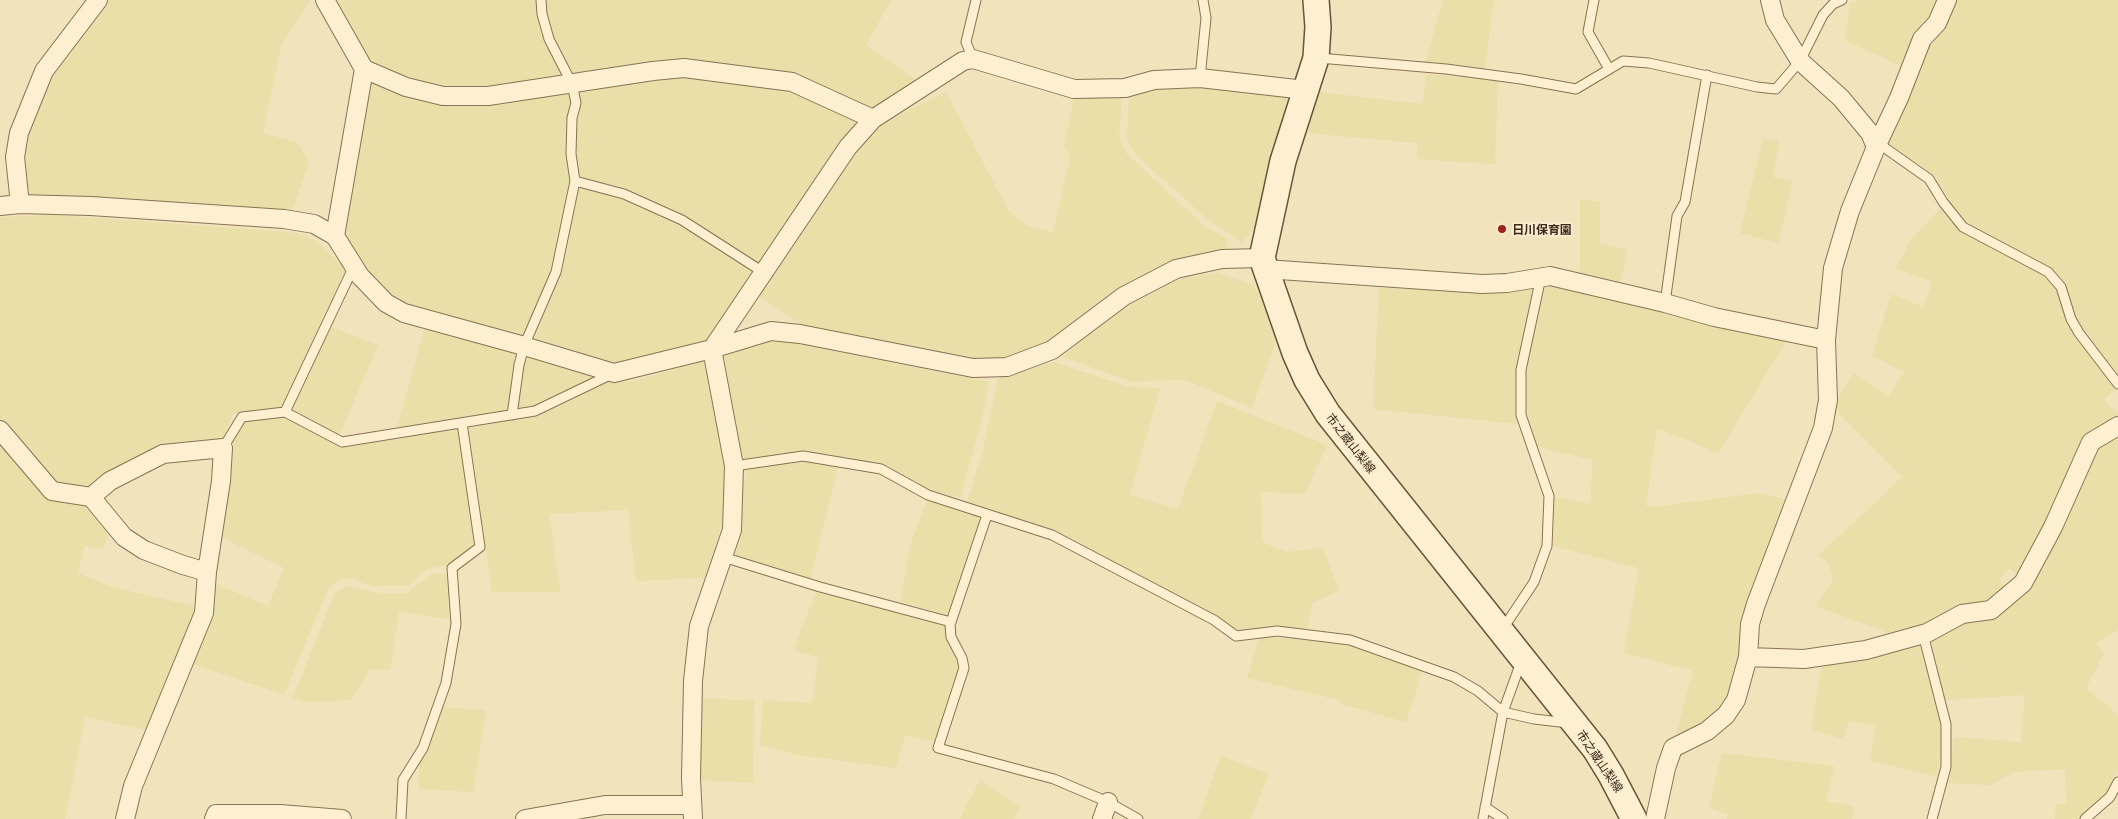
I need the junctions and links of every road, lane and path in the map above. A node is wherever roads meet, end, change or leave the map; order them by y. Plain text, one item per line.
1 (98, 0) edge
2 (325, 0) edge
3 (541, 0) edge
4 (976, 0) edge
5 (1203, 0) edge
6 (1316, 0) edge
7 (1594, 0) edge
8 (1770, 0) edge
9 (1842, 0) edge
10 (1947, 0) edge
11 (1316, 58) junction
12 (973, 59) junction
13 (1800, 61) junction
14 (1609, 69) junction
15 (364, 70) junction
16 (1707, 75) junction
17 (1200, 78) junction
18 (572, 84) junction
19 (1305, 90) junction
20 (873, 119) junction
21 (1877, 145) junction
22 (575, 181) junction
23 (20, 204) junction
24 (0, 206) edge
25 (335, 236) junction
26 (1263, 264) junction
27 (354, 266) junction
28 (764, 272) junction
29 (1541, 277) junction
30 (1665, 303) junction
31 (1826, 340) junction
32 (524, 346) junction
33 (712, 349) junction
34 (614, 373) junction
35 (2118, 384) edge
36 (285, 412) junction
37 (512, 415) junction
38 (462, 423) junction
39 (2118, 426) edge
40 (0, 430) edge
41 (223, 448) junction
42 (734, 466) junction
43 (91, 497) junction
44 (987, 515) junction
45 (723, 558) junction
46 (207, 572) junction
47 (951, 622) junction
48 (1502, 631) junction
49 (1923, 634) junction
50 (1522, 657) junction
51 (1748, 657) junction
52 (1503, 712) junction
53 (1576, 724) junction
54 (2118, 782) edge
55 (1108, 802) junction
56 (1485, 807) junction
57 (693, 812) edge
58 (125, 819) edge
59 (214, 819) edge
60 (342, 819) edge
61 (401, 819) edge
62 (525, 819) edge
63 (1102, 819) edge
64 (1138, 819) edge
65 (1483, 819) edge
66 (1503, 819) edge
67 (1634, 819) edge
68 (1655, 819) edge
69 (1932, 819) edge
70 (2085, 819) edge

1 - 23 street
2 - 15 street
3 - 18 lane
4 - 12 lane
5 - 17 lane
6 - 11 main road
7 - 14 lane
8 - 13 street
9 - 13 lane
10 - 21 street
11 - 14 lane
11 - 19 main road
12 - 17 street
12 - 20 street
13 - 16 lane
13 - 21 street
14 - 16 lane
15 - 18 street
15 - 25 street
16 - 30 lane
17 - 19 street
18 - 20 street
18 - 22 lane
19 - 26 main road
20 - 28 street
21 - 31 street
21 - 35 lane
22 - 28 lane
22 - 32 lane
23 - 24 street
23 - 25 street
25 - 27 street
26 - 29 street
26 - 33 street
26 - 48 main road, 市之蔵山梨線
27 - 32 street
27 - 36 lane
28 - 33 street
29 - 30 street
29 - 48 lane
30 - 31 street
31 - 51 street
32 - 34 street
32 - 37 lane
33 - 34 street
33 - 42 street
34 - 37 lane
36 - 38 lane
36 - 41 lane
37 - 38 lane
38 - 61 lane
39 - 49 street
40 - 43 street
41 - 43 street
41 - 46 street
42 - 44 lane
42 - 45 street
43 - 46 street
44 - 47 lane
44 - 52 lane
45 - 47 lane
45 - 57 street
46 - 58 street
47 - 55 lane
48 - 50 main road, 市之蔵山梨線
49 - 51 street
49 - 69 lane
50 - 52 lane
50 - 53 main road, 市之蔵山梨線
51 - 68 street
52 - 53 lane
52 - 56 lane
53 - 67 main road, 市之蔵山梨線
54 - 70 lane
55 - 63 street
55 - 64 lane
56 - 65 lane
56 - 66 lane
57 - 62 street
59 - 60 street

